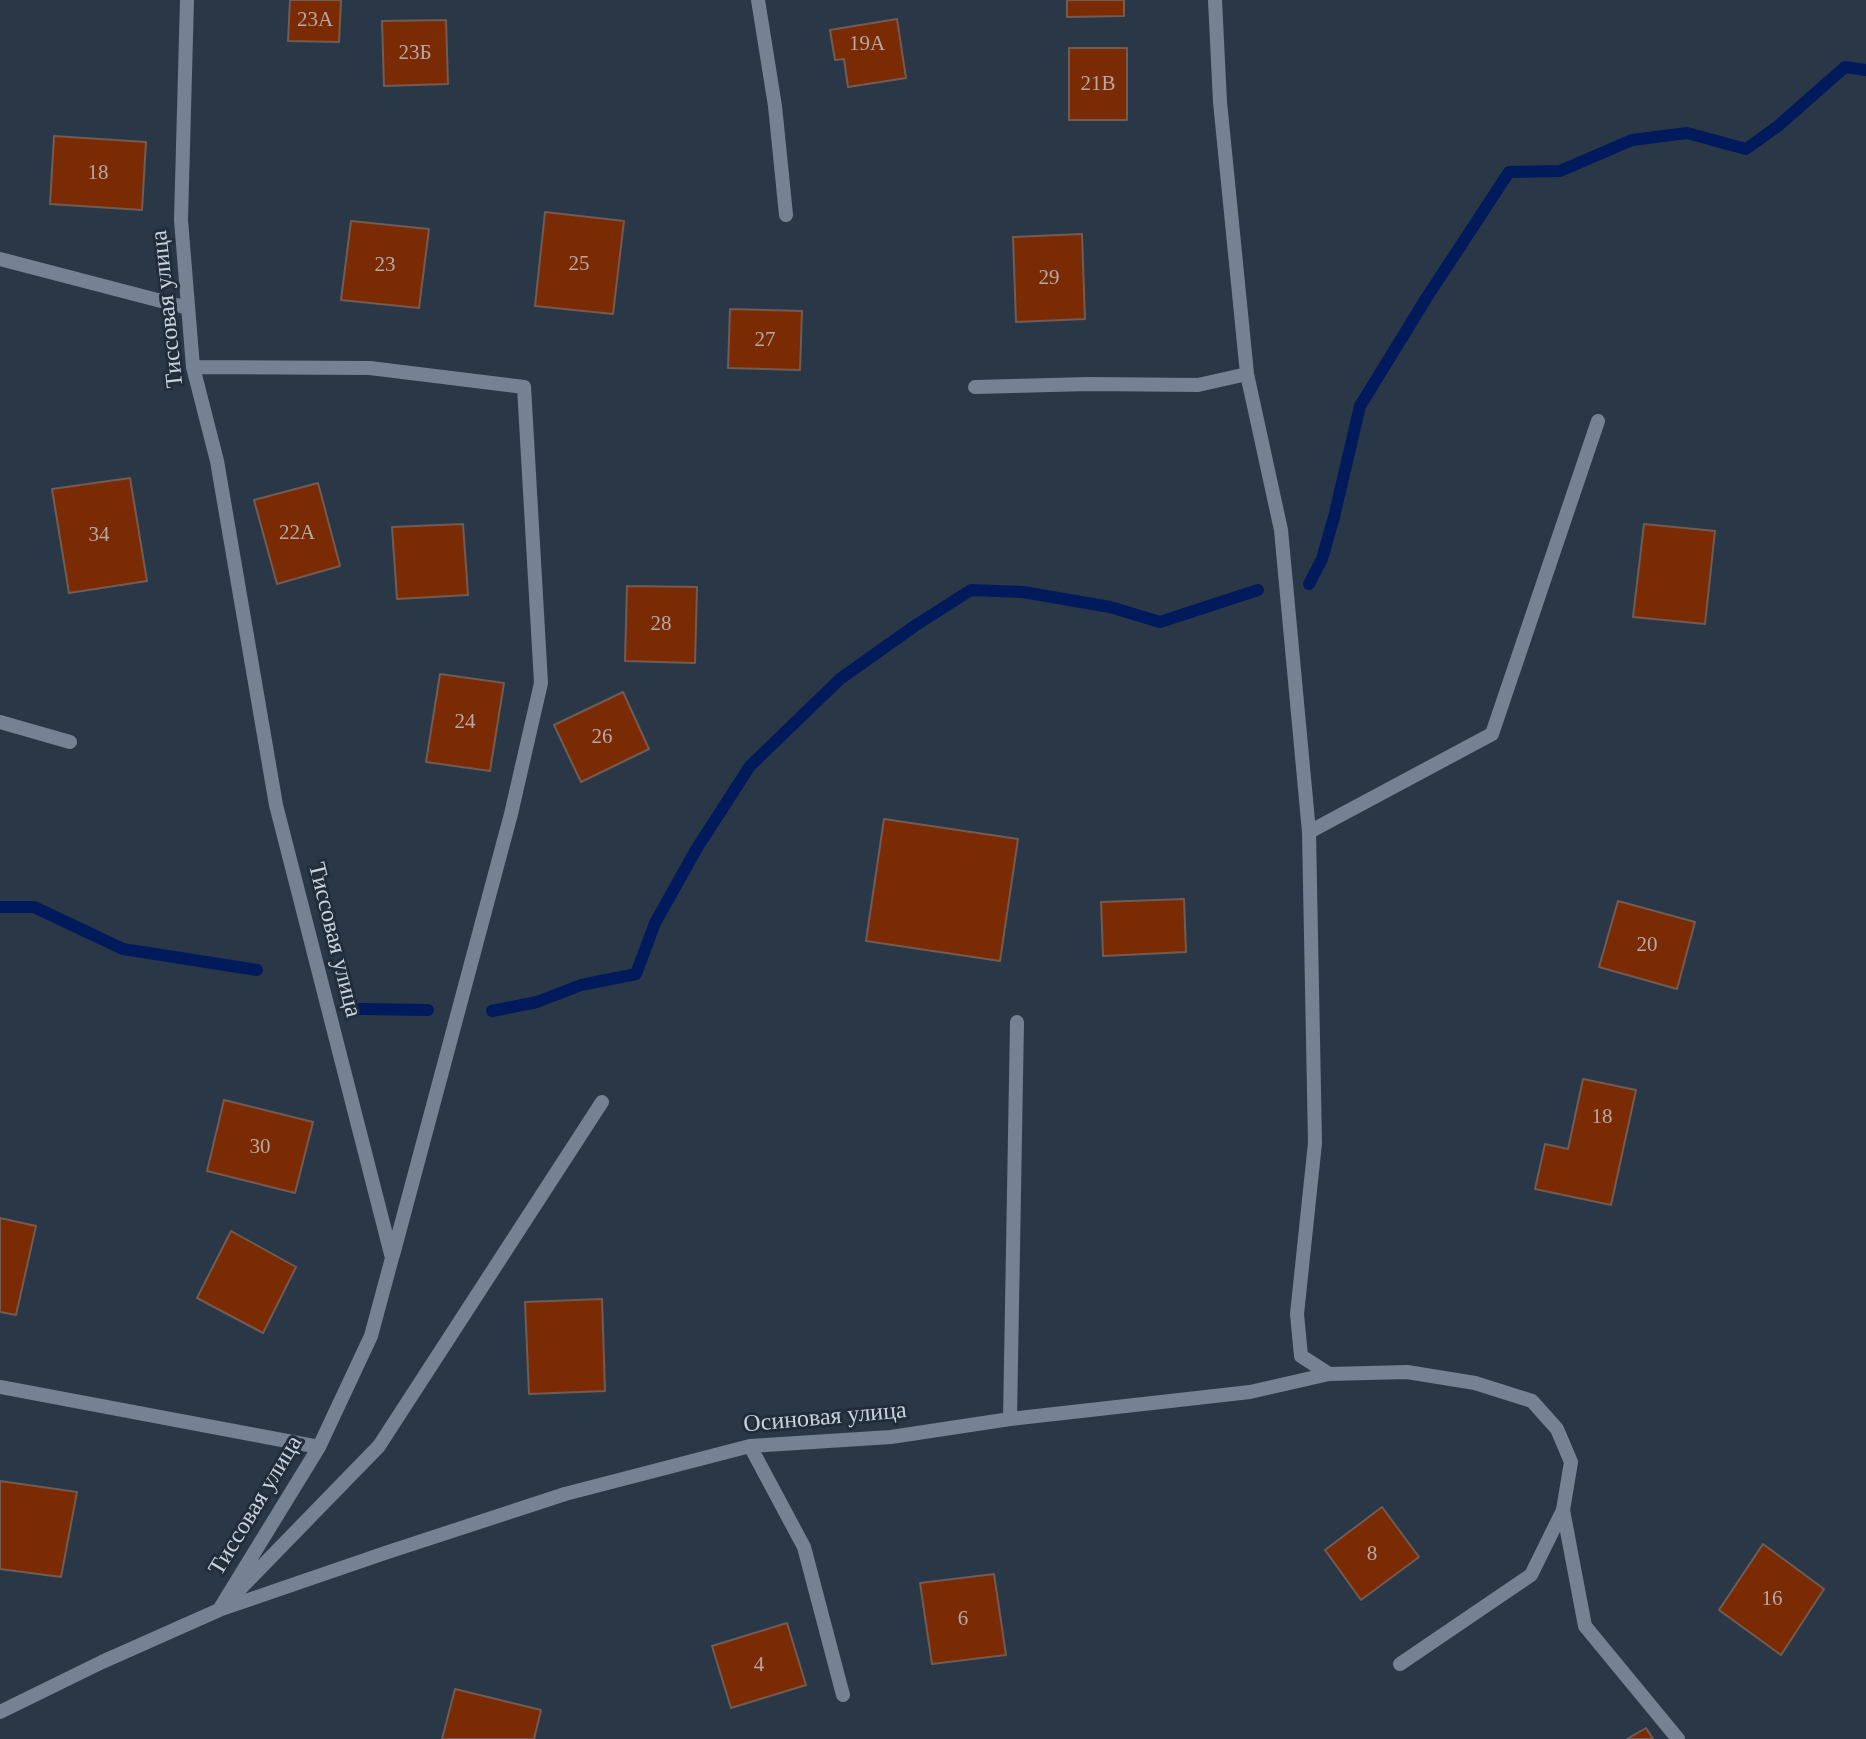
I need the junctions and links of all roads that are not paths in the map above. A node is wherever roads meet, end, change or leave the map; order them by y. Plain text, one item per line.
1 (187, 0) edge
2 (758, 0) edge
3 (1215, 0) edge
4 (786, 215) dead end
5 (0, 259) edge
6 (188, 308) junction
7 (193, 367) junction
8 (1247, 374) junction
9 (975, 387) dead end
10 (1598, 421) dead end
11 (0, 722) edge
12 (70, 742) dead end
13 (1309, 832) junction
14 (1017, 1022) dead end
15 (602, 1102) dead end
16 (392, 1258) junction
17 (1329, 1374) junction
18 (0, 1387) edge
19 (1010, 1419) junction
20 (750, 1446) junction
21 (319, 1447) junction
22 (1563, 1510) junction
23 (219, 1610) junction
24 (1400, 1664) dead end
25 (843, 1695) dead end
26 (0, 1712) edge
27 (1678, 1739) edge

1 - 6 street, Тиссовая улица
2 - 4 street
3 - 8 street
5 - 6 street
6 - 7 street, Тиссовая улица
7 - 16 street, Тиссовая улица
7 - 16 street
8 - 9 street
8 - 13 street
10 - 13 street
11 - 12 street
13 - 17 street
14 - 19 street
15 - 23 street
16 - 21 street, Тиссовая улица
17 - 19 street, Осиновая улица
17 - 22 street, Осиновая улица
18 - 21 street
19 - 20 street, Осиновая улица
20 - 23 street, Осиновая улица
20 - 25 street
21 - 23 street, Тиссовая улица
22 - 24 street
22 - 27 street
23 - 26 street, Тиссовая улица

